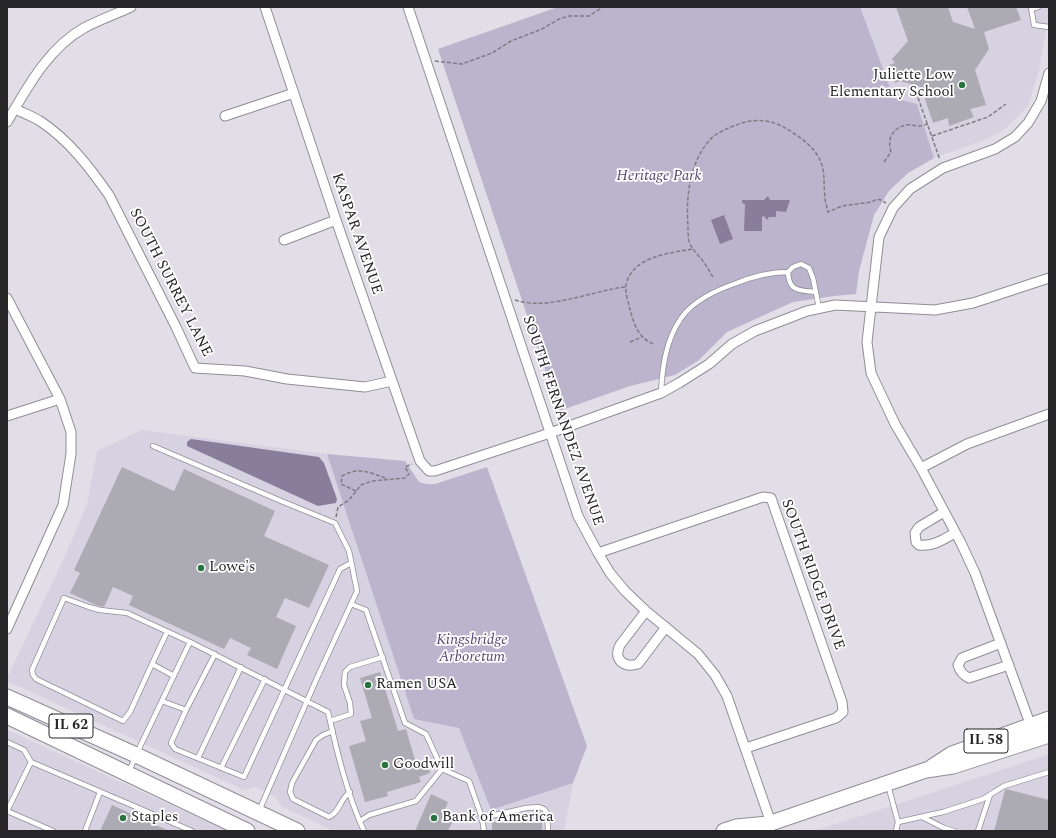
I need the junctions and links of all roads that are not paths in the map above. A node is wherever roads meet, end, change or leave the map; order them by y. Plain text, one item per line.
1 (132, 7) edge
2 (265, 7) edge
3 (408, 7) edge
4 (1038, 7) edge
5 (1031, 8) edge
6 (1049, 27) edge
7 (1049, 73) edge
8 (294, 93) junction
9 (15, 109) junction
10 (225, 116) dead end
11 (7, 122) edge
12 (336, 220) junction
13 (284, 240) dead end
14 (788, 272) junction
15 (1049, 278) edge
16 (816, 292) junction
17 (7, 298) edge
18 (870, 307) junction
19 (819, 308) junction
20 (392, 381) junction
21 (661, 393) junction
22 (60, 399) junction
23 (1049, 414) edge
24 (7, 416) edge
25 (550, 434) junction
26 (154, 446) dead end
27 (921, 468) junction
28 (944, 512) junction
29 (955, 533) junction
30 (598, 553) junction
31 (351, 563) junction
32 (351, 604) junction
33 (7, 605) edge
34 (16, 609) junction
35 (646, 611) junction
36 (666, 627) junction
37 (7, 629) edge
38 (167, 632) junction
39 (190, 642) junction
40 (1001, 643) junction
41 (215, 654) junction
42 (383, 657) junction
43 (152, 664) junction
44 (1009, 665) junction
45 (241, 667) junction
46 (174, 676) junction
47 (265, 679) junction
48 (285, 689) junction
49 (7, 697) edge
50 (162, 701) junction
51 (308, 701) junction
52 (186, 710) junction
53 (7, 716) edge
54 (1049, 719) edge
55 (330, 721) junction
56 (1030, 725) junction
57 (332, 731) junction
58 (1042, 737) edge
59 (7, 742) edge
60 (746, 748) junction
61 (136, 755) junction
62 (198, 758) junction
63 (31, 762) junction
64 (221, 768) junction
65 (442, 769) junction
66 (926, 770) junction
67 (1049, 772) edge
68 (128, 774) junction
69 (887, 783) junction
70 (100, 792) junction
71 (350, 792) junction
72 (990, 795) junction
73 (7, 811) edge
74 (259, 813) junction
75 (922, 817) junction
76 (482, 818) junction
77 (360, 822) junction
78 (898, 822) junction
79 (771, 823) junction
80 (231, 828) edge
81 (53, 831) edge
82 (85, 831) edge
83 (192, 831) edge
84 (247, 831) edge
85 (297, 831) edge
86 (364, 831) edge
87 (484, 831) edge
88 (548, 831) edge
89 (724, 831) edge
90 (757, 831) edge
91 (896, 831) edge
92 (954, 831) edge
93 (978, 831) edge

1 - 9 street
2 - 8 street, KASPAR AVENUE
3 - 25 street, SOUTH FERNANDEZ AVENUE
4 - 5 lane
5 - 6 lane
7 - 18 street
8 - 10 street
8 - 12 street, KASPAR AVENUE
9 - 11 street
9 - 20 street, SOUTH SURREY LANE
12 - 13 street
12 - 20 street, KASPAR AVENUE
14 - 16 lane
14 - 16 lane
14 - 21 lane
15 - 18 street
16 - 19 lane
17 - 22 street
18 - 19 street
18 - 27 street
19 - 21 street
20 - 25 street, KASPAR AVENUE
21 - 25 street
22 - 24 street
22 - 34 street
23 - 27 street
25 - 30 street, SOUTH FERNANDEZ AVENUE
26 - 31 lane
27 - 28 street
28 - 29 street
28 - 29 street
29 - 40 street
30 - 35 street, SOUTH FERNANDEZ AVENUE
30 - 60 street, SOUTH RIDGE DRIVE
31 - 32 lane
31 - 48 lane
32 - 42 lane
32 - 51 lane
33 - 34 street
34 - 37 street
35 - 36 street, SOUTH FERNANDEZ AVENUE
35 - 36 street
36 - 60 street, SOUTH FERNANDEZ AVENUE
38 - 39 lane
38 - 43 lane
38 - 43 lane
39 - 41 lane
39 - 46 lane
40 - 44 street
40 - 44 street
41 - 45 lane
41 - 52 lane
42 - 55 lane
42 - 65 lane
43 - 46 lane
44 - 56 street
45 - 47 lane
45 - 62 lane
46 - 50 lane
47 - 48 lane
47 - 64 lane
48 - 51 lane
48 - 64 lane
49 - 61 main road, IL 62
50 - 52 lane
50 - 61 lane
51 - 55 lane
51 - 74 lane
52 - 62 lane
53 - 68 main road, IL 62
54 - 56 main road, IL 58
55 - 57 lane
56 - 58 street
56 - 66 main road, IL 58
57 - 71 lane
57 - 71 lane
58 - 66 main road, IL 58
59 - 63 lane
60 - 79 street, SOUTH FERNANDEZ AVENUE
61 - 68 lane
61 - 74 main road, IL 62
62 - 64 lane
63 - 70 lane
63 - 73 lane
65 - 76 lane
65 - 77 lane
66 - 69 main road, IL 58
67 - 72 lane
68 - 80 main road, IL 62
69 - 78 lane
69 - 79 main road, IL 58
70 - 82 lane
70 - 83 lane
71 - 77 lane
72 - 75 lane
72 - 93 lane
73 - 81 lane
74 - 85 main road, IL 62
75 - 78 lane
75 - 92 lane
76 - 87 lane
76 - 88 lane
77 - 86 lane
78 - 91 lane
79 - 89 main road, IL 58
79 - 90 main road, IL 58
80 - 84 main road, IL 62

